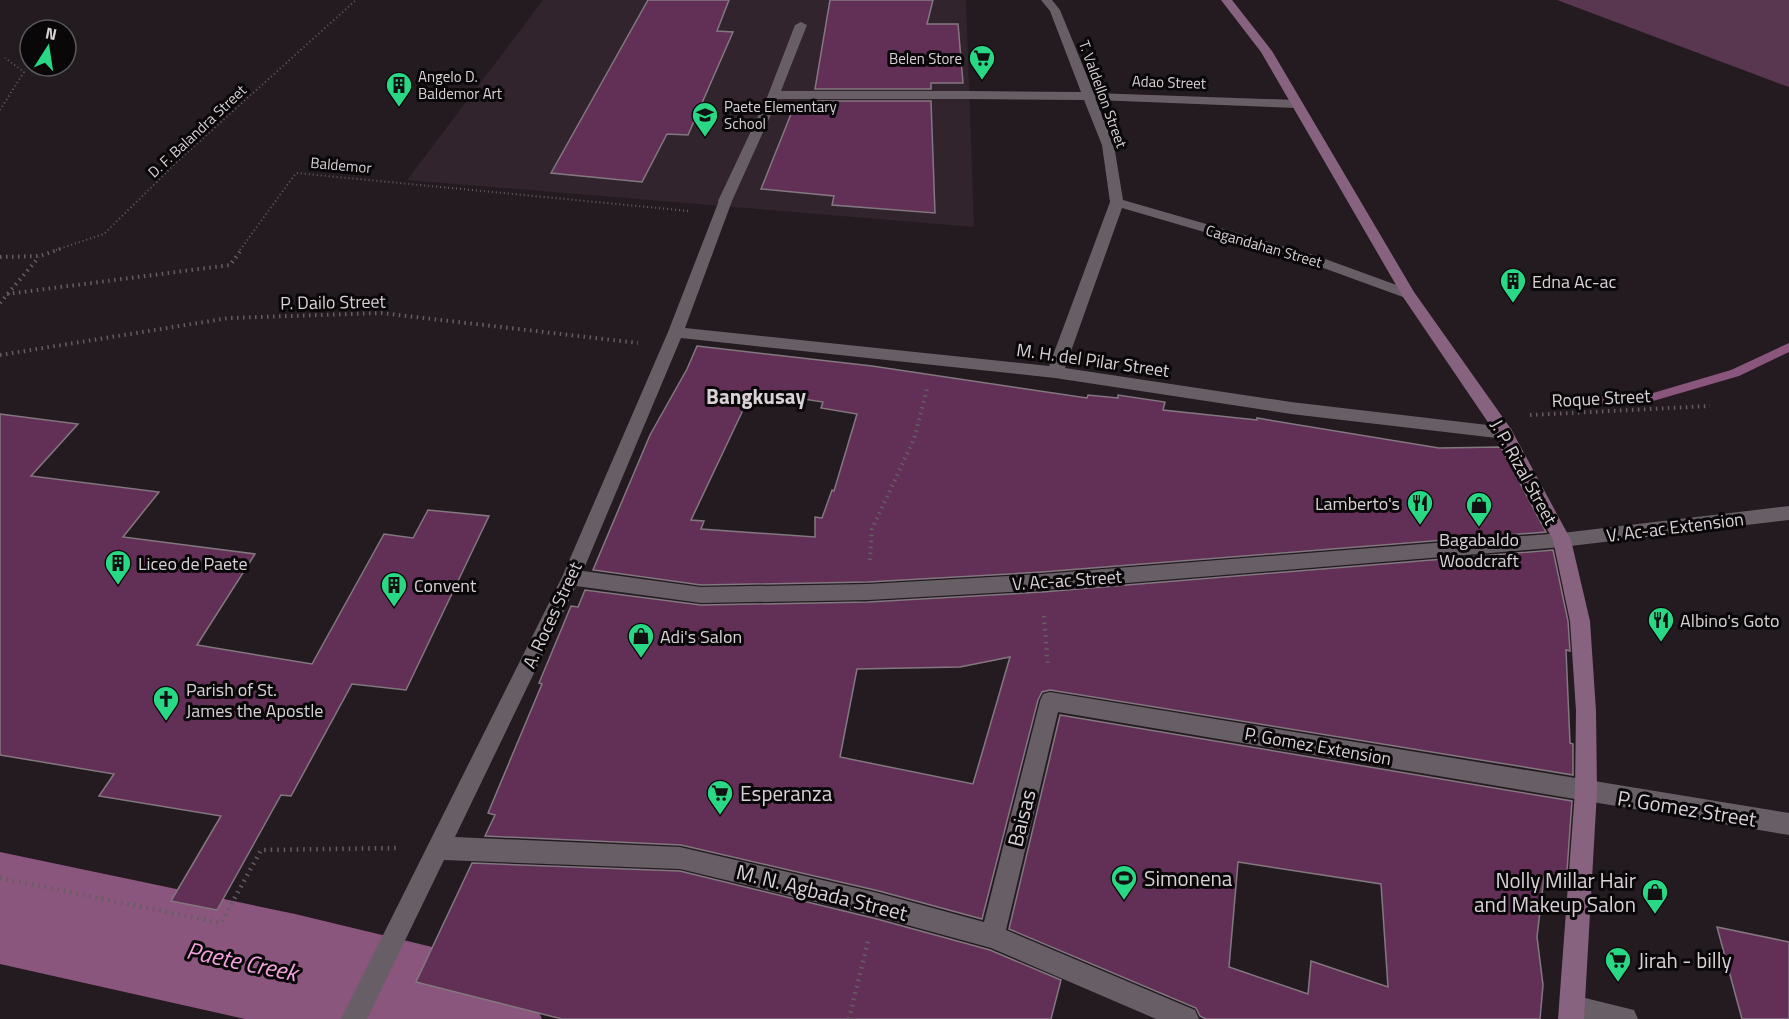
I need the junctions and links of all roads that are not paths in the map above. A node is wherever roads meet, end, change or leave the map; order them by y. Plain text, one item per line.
1 (1046, 0) edge
2 (1226, 0) edge
3 (801, 25) dead end
4 (774, 95) junction
5 (1086, 96) junction
6 (1296, 104) junction
7 (1117, 202) junction
8 (1408, 294) junction
9 (672, 339) junction
10 (1055, 372) junction
11 (1505, 433) junction
12 (1789, 513) edge
13 (1562, 540) junction
14 (571, 577) junction
15 (1050, 700) joint
16 (1586, 791) junction
17 (1789, 824) edge
18 (440, 848) junction
19 (992, 936) junction
20 (1572, 1013) edge
21 (354, 1019) edge
22 (1186, 1019) edge
23 (1625, 1019) edge

1 - 5 street, T. Valdellon Street
2 - 6 main road, J. P. Rizal Street
3 - 4 street, A. Roces Street
4 - 5 street, Adao Street
4 - 9 street, A. Roces Street
5 - 6 street, Adao Street
5 - 7 street, T. Valdellon Street
6 - 8 main road, J. P. Rizal Street
7 - 8 street, Cagandahan Street
7 - 10 street
8 - 11 main road, J. P. Rizal Street
9 - 10 street, M. H. del Pilar Street
9 - 14 street, A. Roces Street
10 - 11 street, M. H. del Pilar Street
11 - 13 main road, J. P. Rizal Street
12 - 13 street, V. Ac-ac Extension
13 - 14 street, V. Ac-ac Street
13 - 16 main road, J. P. Rizal Street
14 - 18 street, A. Roces Street
15 - 16 street, P. Gomez Extension
15 - 19 street, Baisas
16 - 17 street, P. Gomez Street
16 - 20 main road, J. P. Rizal Street
18 - 19 street, M. N. Agbada Street
18 - 21 street, A. Roces Street
19 - 22 street, M. N. Agbada Street
20 - 23 street

